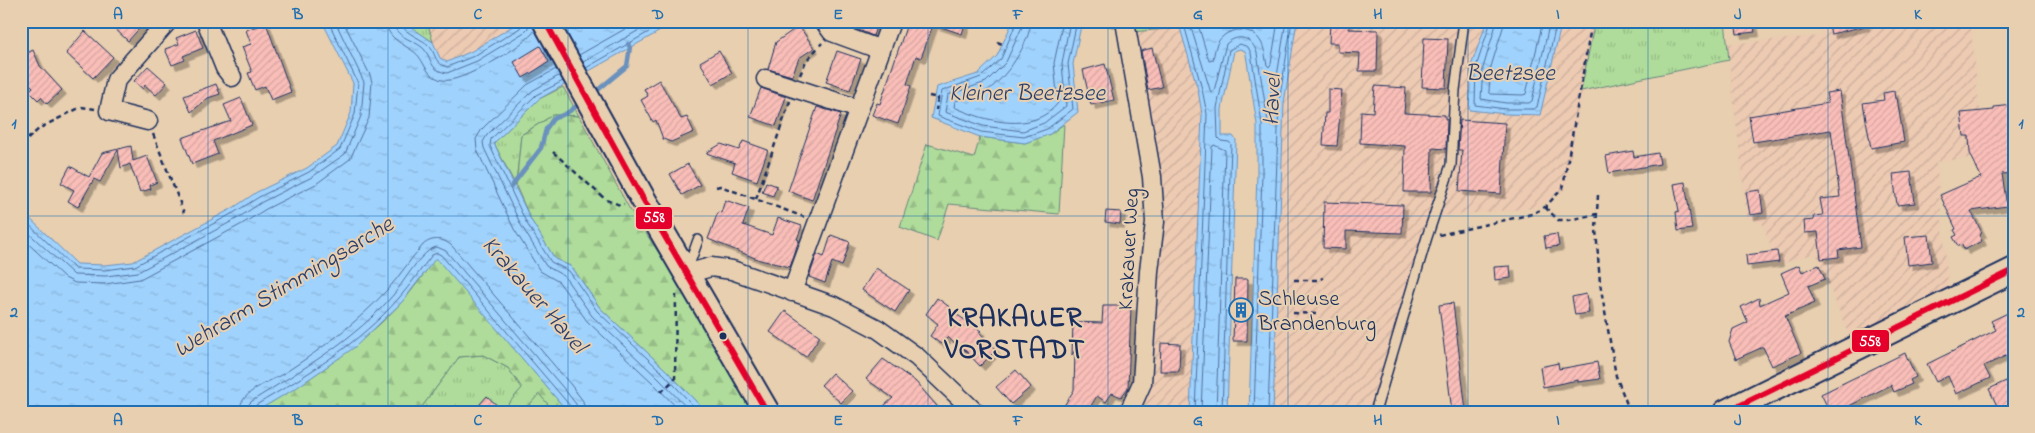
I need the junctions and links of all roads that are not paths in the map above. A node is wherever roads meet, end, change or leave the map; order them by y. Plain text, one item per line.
1 (168, 21) edge
2 (206, 21) edge
3 (545, 21) edge
4 (1464, 21) edge
5 (891, 22) edge
6 (1125, 24) edge
7 (828, 27) edge
8 (881, 50) junction
9 (232, 78) dead end
10 (766, 79) dead end
11 (859, 109) junction
12 (148, 121) road end
13 (698, 240) dead end
14 (2014, 270) edge
15 (686, 274) junction
16 (792, 292) junction
17 (767, 412) edge
18 (975, 412) edge
19 (1129, 412) edge
20 (1375, 412) edge
21 (1726, 412) edge

1 - 12 street
2 - 9 street
3 - 15 main road
4 - 20 lane
5 - 8 street
6 - 19 street, Krakauer Weg
7 - 8 street
8 - 11 street
10 - 11 street
11 - 16 street
13 - 15 lane
14 - 21 main road
15 - 16 street
15 - 17 main road
16 - 18 street

